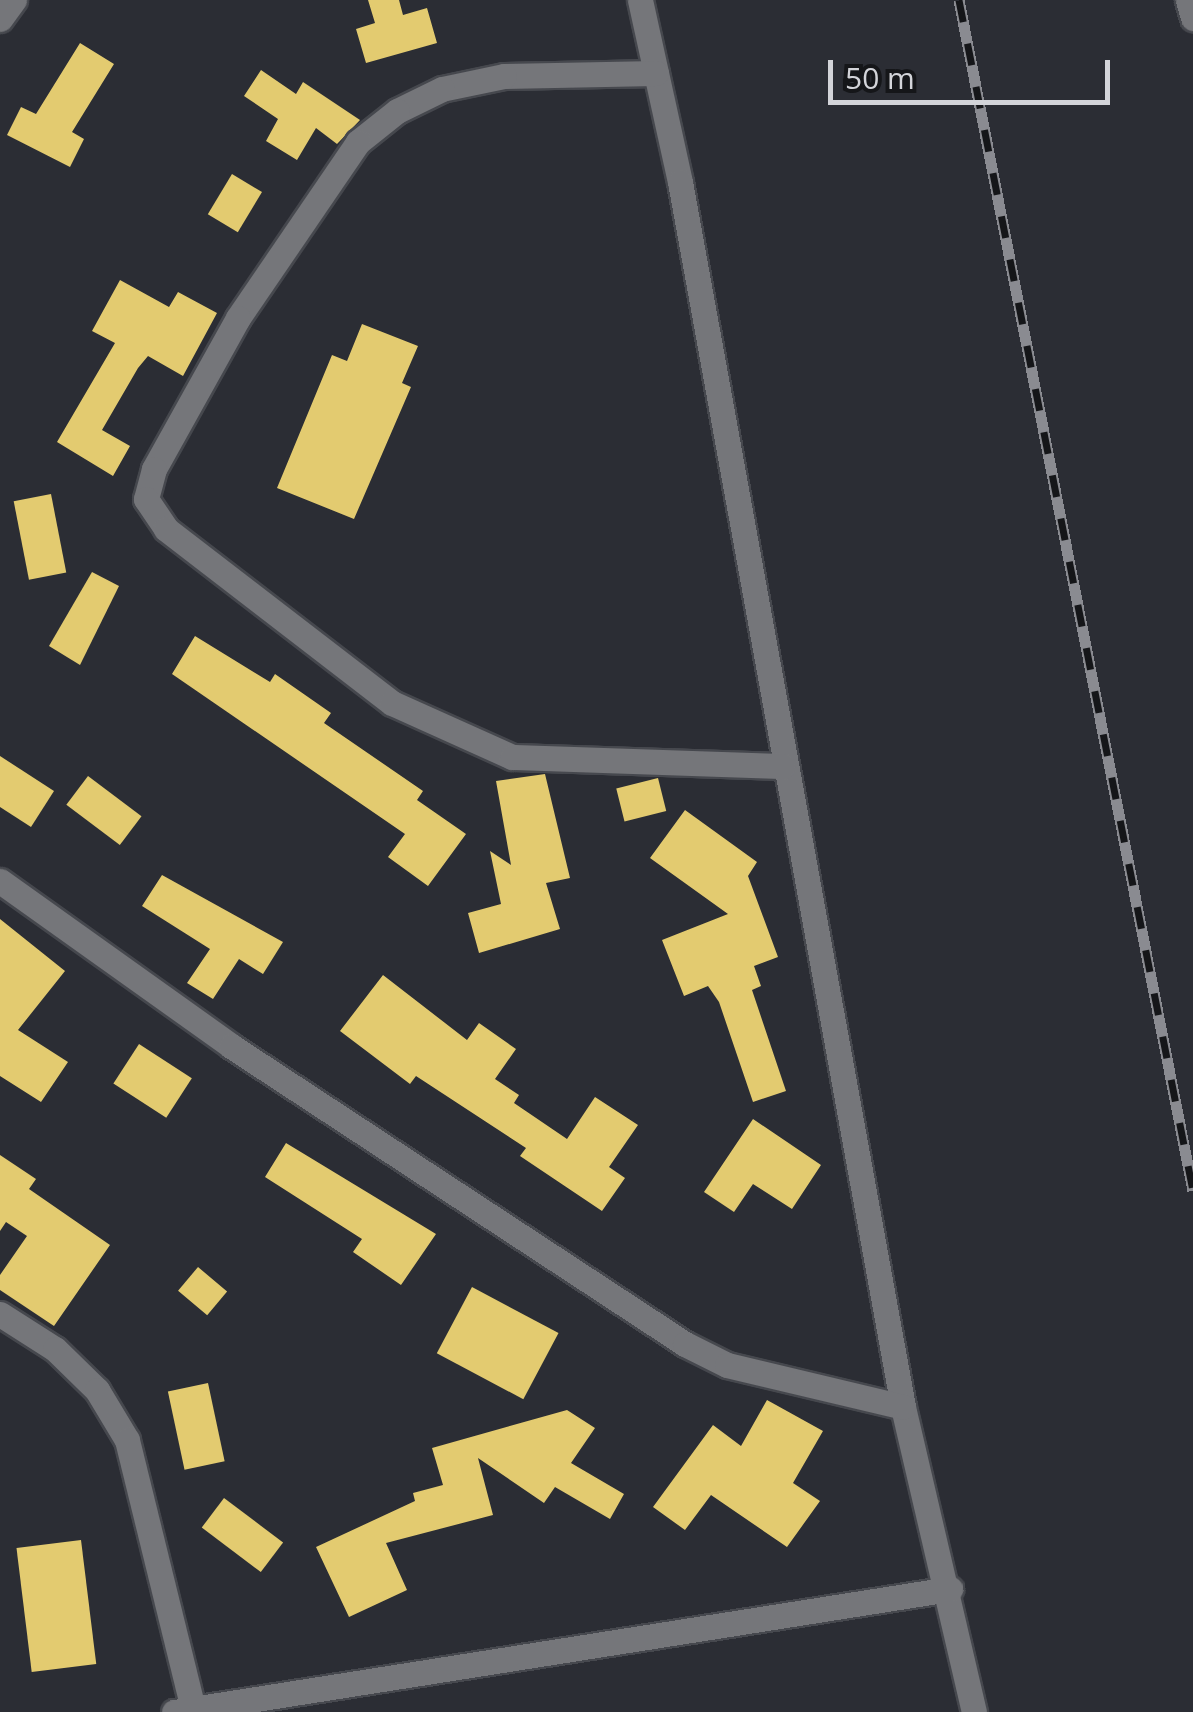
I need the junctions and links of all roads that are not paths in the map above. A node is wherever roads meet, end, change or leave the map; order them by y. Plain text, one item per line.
1 (14, 0) edge
2 (640, 0) edge
3 (1188, 0) edge
4 (1193, 18) edge
5 (0, 19) edge
6 (656, 73) junction
7 (783, 766) junction
8 (0, 882) edge
9 (0, 1314) edge
10 (903, 1407) junction
11 (950, 1589) junction
12 (184, 1710) edge
13 (974, 1712) edge

1 - 5 street
2 - 6 street
3 - 4 street
6 - 7 street
6 - 7 street
7 - 10 street
8 - 10 street
9 - 12 street
10 - 11 street
11 - 12 street
11 - 13 street

